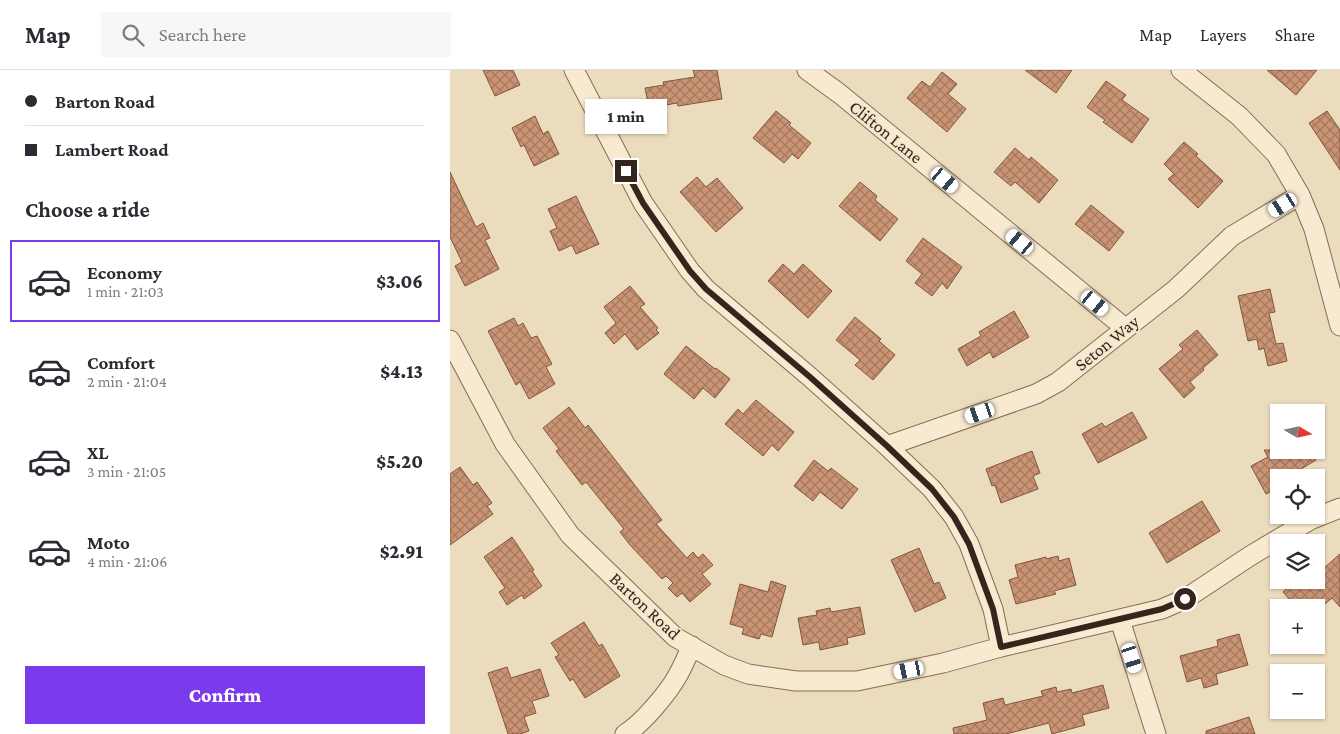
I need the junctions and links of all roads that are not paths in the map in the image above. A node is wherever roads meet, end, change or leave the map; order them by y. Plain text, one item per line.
1 (807, 70) edge
2 (1181, 70) edge
3 (580, 72) edge
4 (1300, 195) junction
5 (1340, 326) edge
6 (1126, 328) junction
7 (450, 340) edge
8 (887, 446) junction
9 (1340, 508) edge
10 (1120, 620) junction
11 (692, 646) junction
12 (1001, 647) junction
13 (625, 734) edge
14 (1156, 734) edge

1 - 6 street, Clifton Lane
2 - 4 street
3 - 8 street
4 - 5 street
4 - 6 street, Seton Way
6 - 8 street, Seton Way
7 - 11 street, Barton Road
8 - 12 street
9 - 10 street, Barton Road
10 - 12 street, Barton Road
10 - 14 street
11 - 12 street, Barton Road
11 - 13 street

